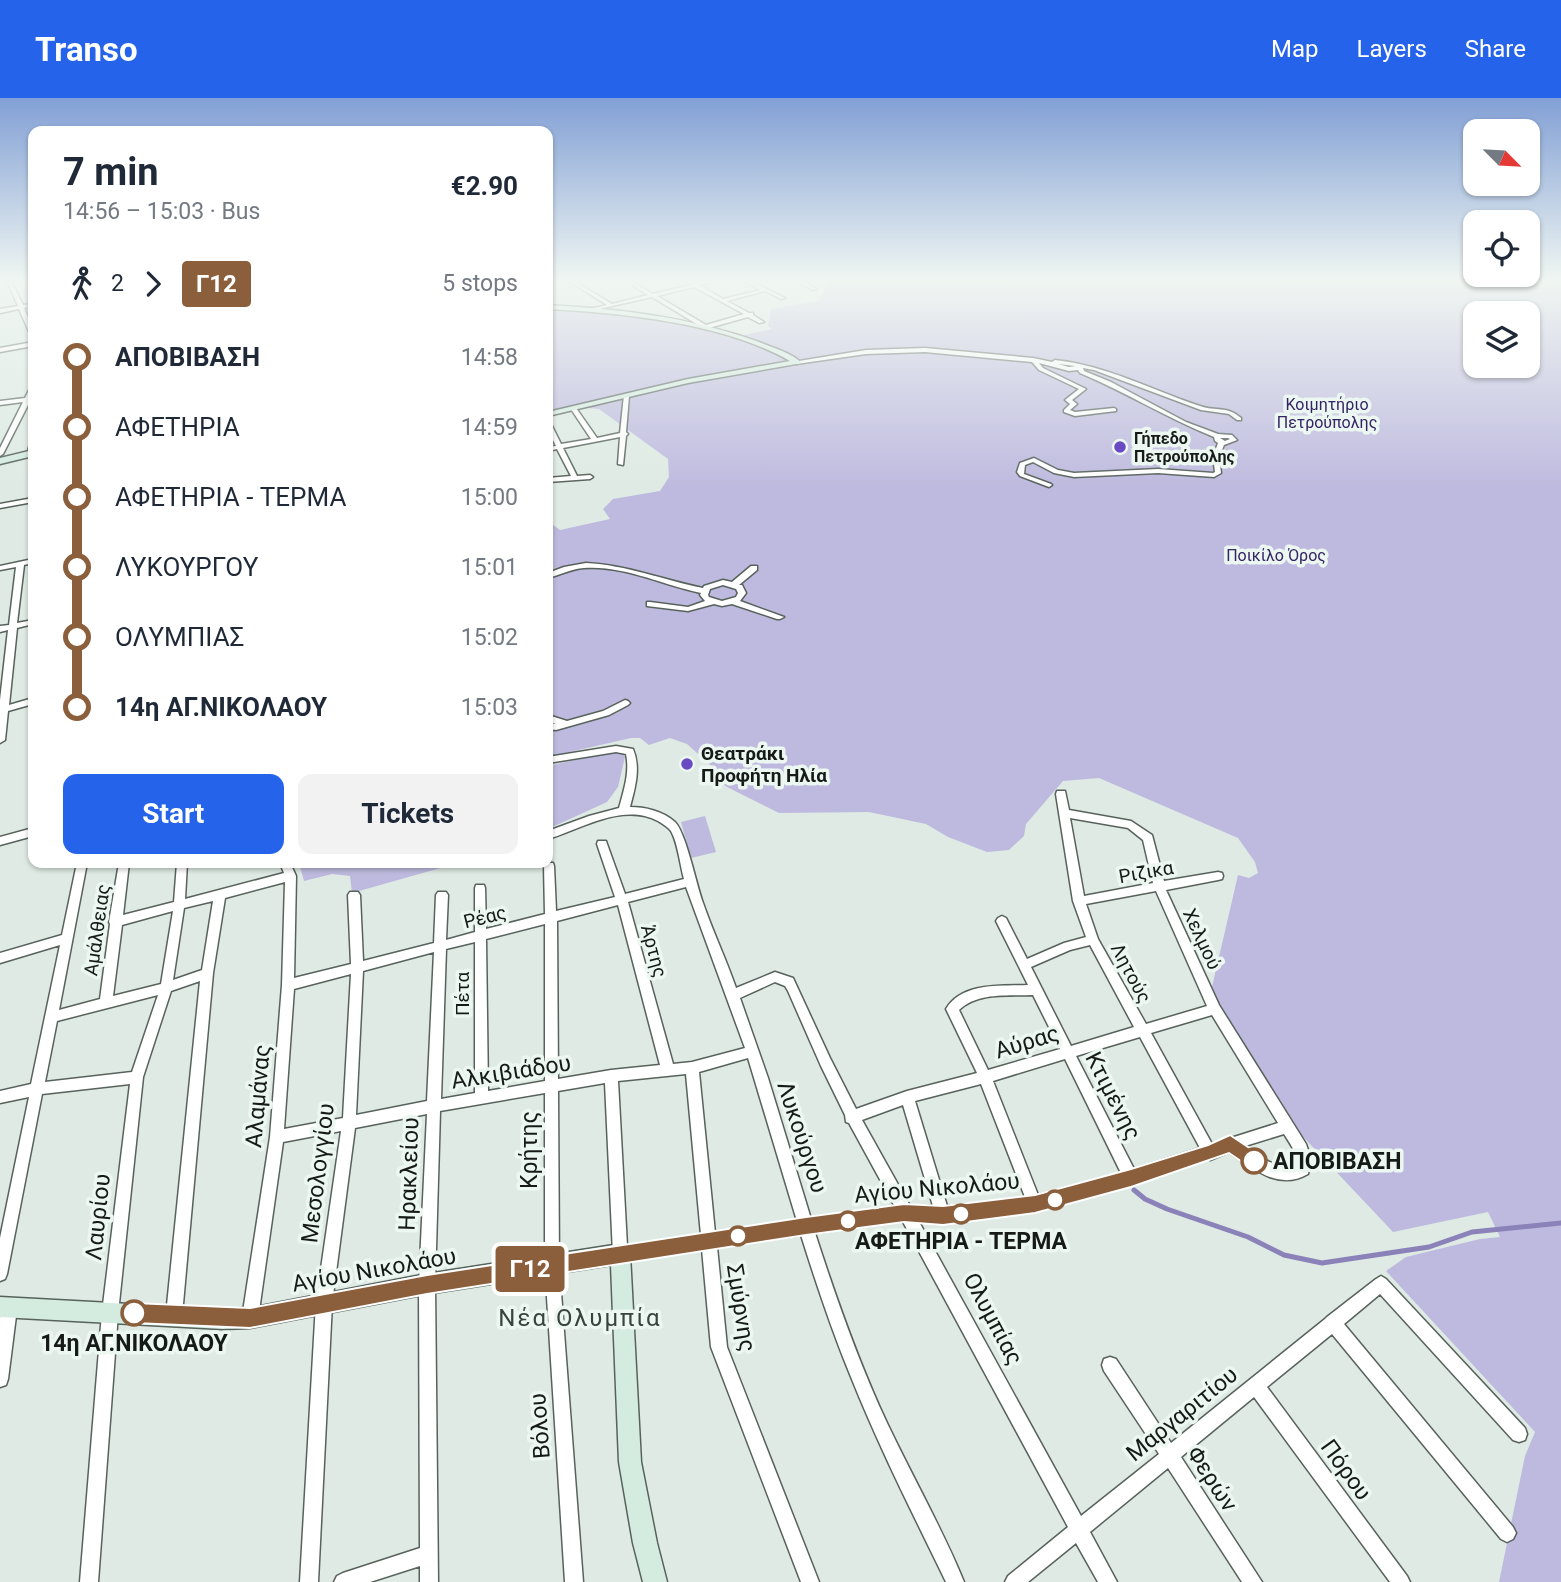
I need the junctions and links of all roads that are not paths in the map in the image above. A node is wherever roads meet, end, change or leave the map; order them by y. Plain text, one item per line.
1 (766, 348) edge
2 (1034, 360) junction
3 (795, 363) junction
4 (1078, 367) junction
5 (626, 396) junction
6 (28, 399) edge
7 (0, 403) edge
8 (28, 403) edge
9 (574, 409) junction
10 (1114, 410) dead end
11 (553, 413) edge
12 (1239, 419) dead end
13 (553, 434) edge
14 (625, 434) junction
15 (595, 440) junction
16 (559, 447) junction
17 (553, 448) edge
18 (0, 454) edge
19 (28, 455) edge
20 (0, 461) edge
21 (621, 464) dead end
22 (590, 477) dead end
23 (575, 478) junction
24 (553, 480) edge
25 (1049, 485) dead end
26 (28, 501) edge
27 (0, 506) edge
28 (28, 562) edge
29 (20, 564) junction
30 (0, 568) edge
31 (754, 568) dead end
32 (553, 574) edge
33 (735, 584) junction
34 (704, 591) junction
35 (712, 602) junction
36 (735, 602) junction
37 (650, 604) dead end
38 (780, 617) dead end
39 (28, 623) edge
40 (12, 626) junction
41 (0, 629) edge
42 (28, 702) edge
43 (625, 702) dead end
44 (3, 709) edge
45 (553, 719) edge
46 (566, 724) junction
47 (553, 725) edge
48 (0, 740) edge
49 (553, 759) edge
50 (1061, 794) dead end
51 (624, 810) junction
52 (1064, 813) junction
53 (28, 833) edge
54 (553, 833) edge
55 (0, 841) edge
56 (602, 844) dead end
57 (81, 868) edge
58 (123, 868) edge
59 (182, 868) edge
60 (549, 868) edge
61 (288, 869) edge
62 (1218, 876) dead end
63 (690, 882) junction
64 (480, 888) dead end
65 (1160, 888) junction
66 (442, 894) dead end
67 (220, 895) junction
68 (354, 895) dead end
69 (621, 900) junction
70 (1079, 901) junction
71 (179, 906) junction
72 (551, 918) junction
73 (1002, 921) dead end
74 (115, 922) junction
75 (480, 936) junction
76 (67, 938) junction
77 (1093, 940) junction
78 (440, 947) junction
79 (0, 958) edge
80 (1024, 965) junction
81 (357, 968) junction
82 (207, 973) junction
83 (288, 985) junction
84 (166, 988) junction
85 (1037, 990) junction
86 (733, 995) junction
87 (106, 1002) junction
88 (1215, 1009) junction
89 (51, 1017) junction
90 (1141, 1028) junction
91 (751, 1052) junction
92 (1067, 1052) junction
93 (692, 1068) junction
94 (668, 1070) junction
95 (611, 1076) junction
96 (137, 1077) junction
97 (985, 1077) junction
98 (552, 1086) junction
99 (37, 1089) junction
100 (0, 1097) edge
101 (906, 1097) junction
102 (482, 1099) junction
103 (434, 1106) junction
104 (851, 1117) junction
105 (349, 1122) junction
106 (1286, 1127) junction
107 (277, 1137) junction
108 (1230, 1144) junction
109 (1210, 1153) junction
110 (1131, 1178) junction
111 (1035, 1204) junction
112 (904, 1213) junction
113 (943, 1216) junction
114 (806, 1226) junction
115 (708, 1240) junction
116 (621, 1254) junction
117 (552, 1266) junction
118 (0, 1273) edge
119 (427, 1284) junction
120 (324, 1303) junction
121 (4, 1308) edge
122 (110, 1312) junction
123 (174, 1315) junction
124 (250, 1318) junction
125 (1332, 1322) junction
126 (1110, 1365) dead end
127 (0, 1378) edge
128 (1255, 1385) junction
129 (1519, 1434) dead end
130 (1170, 1456) junction
131 (1079, 1530) junction
132 (1507, 1533) dead end
133 (428, 1554) junction
134 (89, 1582) edge
135 (309, 1582) edge
136 (343, 1582) edge
137 (429, 1582) edge
138 (574, 1582) edge
139 (655, 1582) edge
140 (810, 1582) edge
141 (955, 1582) edge
142 (1014, 1582) edge
143 (1108, 1582) edge
144 (1253, 1582) edge
145 (1401, 1582) edge

1 - 3 street
2 - 3 street
2 - 4 street
2 - 10 street
3 - 5 street
4 - 12 street
4 - 25 street
5 - 9 street
5 - 14 street
6 - 7 street
8 - 18 street
9 - 11 street
9 - 15 street
13 - 16 street
14 - 15 street
14 - 21 street
15 - 16 street
16 - 17 street
16 - 23 street
19 - 20 street
22 - 23 street
23 - 24 street
26 - 27 street
28 - 29 street
29 - 30 street
29 - 40 street
31 - 33 street
32 - 34 street
33 - 34 street
33 - 36 street
34 - 35 street
35 - 36 street
35 - 37 street
36 - 38 street
39 - 40 street
40 - 41 street
40 - 44 street
42 - 44 street
43 - 46 street
44 - 48 street
45 - 46 street
46 - 47 street
49 - 51 street
50 - 52 street, Λητούς
51 - 54 street
51 - 63 street, Λυκούργου
52 - 65 street, Χελμού
52 - 70 street, Λητούς
53 - 55 street
56 - 69 street, Άρτης
57 - 76 street
58 - 74 street, Αμάλθειας
59 - 71 street, Λαυρίου
60 - 72 street, Κρήτης
61 - 67 street
61 - 83 street, Αλαμάνας
62 - 65 street, Ριζικα
63 - 69 street, Ρέας
63 - 86 street, Λυκούργου
64 - 75 street, Πέτα
65 - 70 street, Ριζικα
65 - 88 street, Χελμού
66 - 78 street, Ηρακλείου
67 - 71 street
67 - 82 street
68 - 81 street, Μεσολογγίου
69 - 72 street, Ρέας
69 - 94 street, Άρτης
70 - 77 street, Λητούς
71 - 74 street
71 - 84 street, Λαυρίου
72 - 75 street, Ρέας
72 - 98 street, Κρήτης
73 - 80 street, Κτιμένης
74 - 87 street, Αμάλθειας
75 - 78 street, Ρέας
75 - 102 street, Πέτα
76 - 79 street
76 - 89 street
77 - 80 street
77 - 90 street, Λητούς
78 - 81 street, Ρέας
78 - 103 street, Ηρακλείου
80 - 85 street, Κτιμένης
81 - 83 street, Ρέας
81 - 105 street, Μεσολογγίου
82 - 84 street
82 - 123 street
83 - 107 street, Αλαμάνας
84 - 87 street
84 - 96 street, Λαυρίου
85 - 92 street, Κτιμένης
85 - 97 street
86 - 91 street, Λυκούργου
86 - 104 street, Ολυμπίας
87 - 89 street
88 - 90 street, Αύρας
88 - 106 street, Χελμού
89 - 99 street
90 - 92 street, Αύρας
90 - 109 street, Λητούς
91 - 93 street, Αλκιβιάδου
91 - 114 street, Λυκούργου
92 - 97 street, Αύρας
92 - 110 street, Κτιμένης
93 - 94 street, Αλκιβιάδου
93 - 115 street, Σμύρνης
94 - 95 street, Αλκιβιάδου
95 - 98 street, Αλκιβιάδου
95 - 116 street
96 - 99 street
96 - 122 street, Λαυρίου
97 - 101 street, Αύρας
97 - 111 street
98 - 102 street, Αλκιβιάδου
98 - 117 street, Κρήτης
99 - 100 street
99 - 118 street
101 - 104 street, Αύρας
101 - 113 street
102 - 103 street, Αλκιβιάδου
103 - 105 street, Αλκιβιάδου
103 - 119 street, Ηρακλείου
104 - 112 street, Ολυμπίας
105 - 107 street, Αλκιβιάδου
105 - 120 street, Μεσολογγίου
106 - 108 street, Αγίου Νικολάου
106 - 108 street, Χελμού
107 - 124 street, Αλαμάνας
108 - 109 street, Αγίου Νικολάου
109 - 110 street, Αγίου Νικολάου
110 - 111 street, Αγίου Νικολάου
111 - 113 street, Αγίου Νικολάου
112 - 113 street, Αγίου Νικολάου
112 - 114 street, Αγίου Νικολάου
112 - 131 street, Ολυμπίας
114 - 115 street, Αγίου Νικολάου
114 - 141 street, Λυκούργου
115 - 116 street, Αγίου Νικολάου
115 - 140 street, Σμύρνης
116 - 117 street, Αγίου Νικολάου
116 - 139 street
117 - 119 street, Αγίου Νικολάου
117 - 138 street, Βόλου
119 - 120 street, Αγίου Νικολάου
119 - 133 street, Ηρακλείου
120 - 124 street, Αγίου Νικολάου
120 - 135 street, Μεσολογγίου
121 - 122 street, Αγίου Νικολάου
121 - 127 street
122 - 123 street, Αγίου Νικολάου
122 - 134 street, Λαυρίου
123 - 124 street, Αγίου Νικολάου
125 - 128 street, Μαργαριτίου
125 - 129 street, Μαργαριτίου
125 - 132 street
126 - 130 street, Φερών
128 - 130 street, Μαργαριτίου
128 - 145 street, Πόρου
130 - 131 street, Μαργαριτίου
130 - 144 street, Φερών
131 - 142 street, Μαργαριτίου
131 - 143 street, Ολυμπίας
133 - 136 street
133 - 137 street, Ηρακλείου

